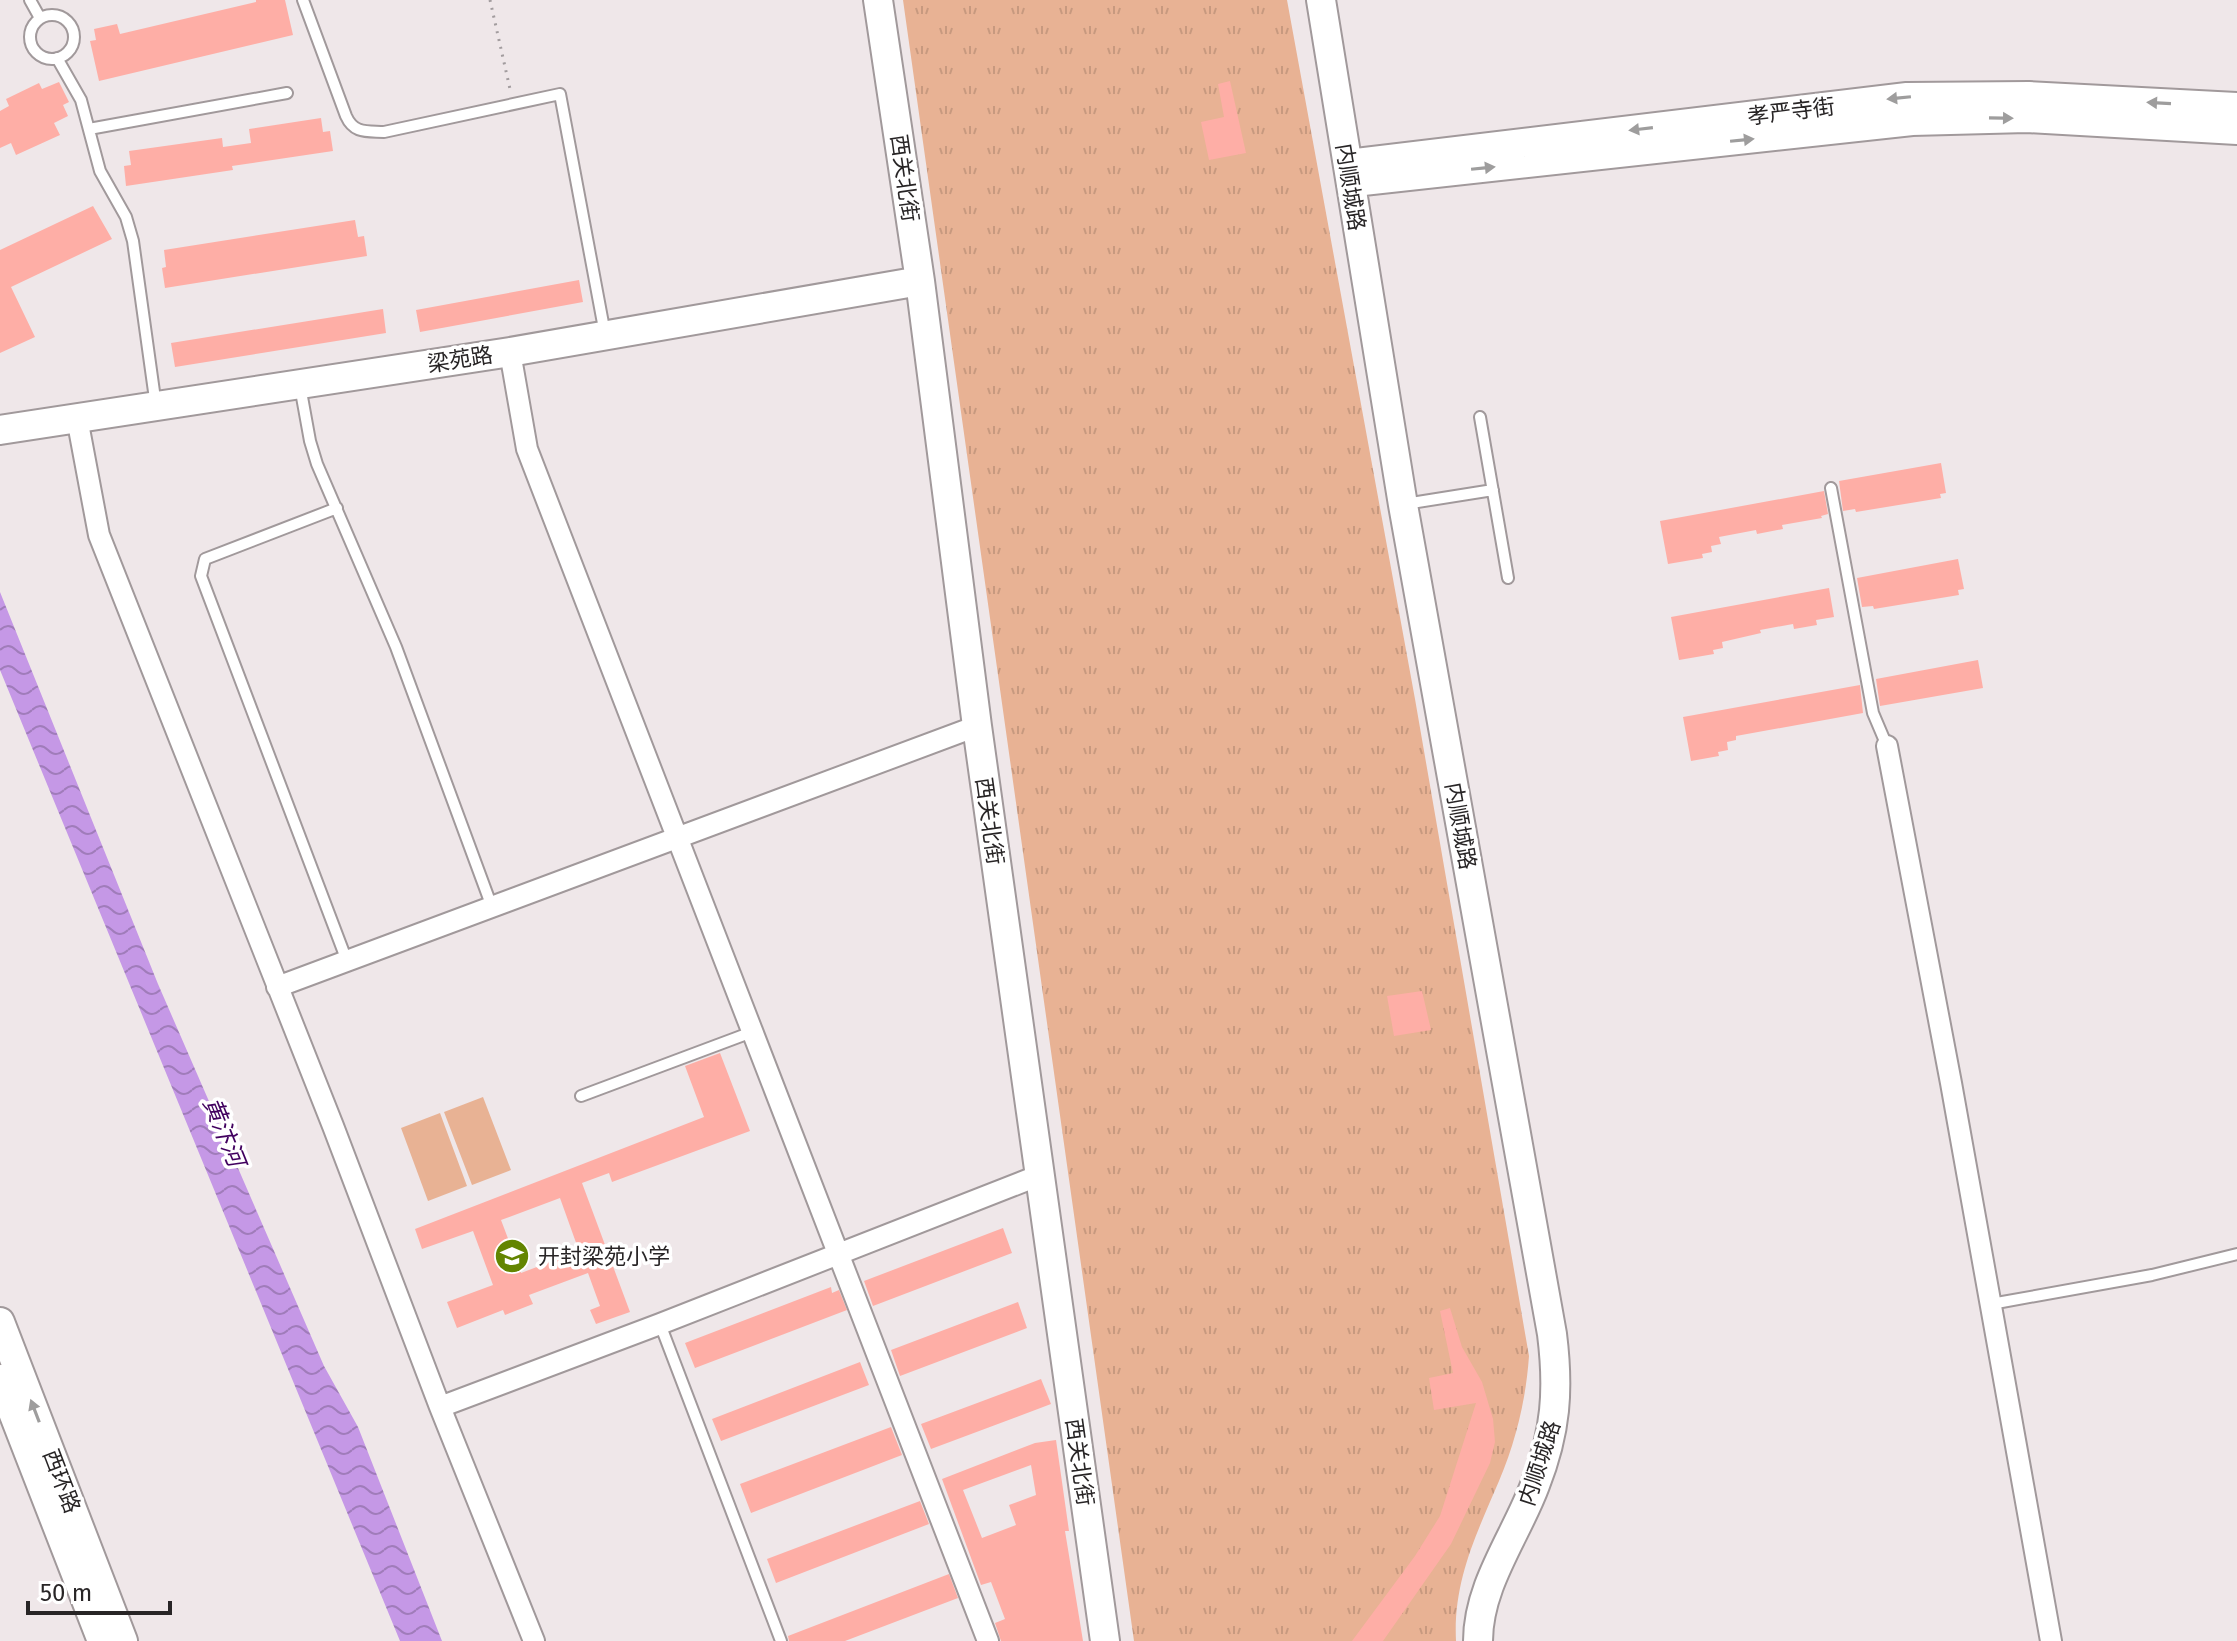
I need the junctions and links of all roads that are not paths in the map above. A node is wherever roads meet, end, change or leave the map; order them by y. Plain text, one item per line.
1 (30, 0) edge
2 (303, 0) edge
3 (878, 0) edge
4 (1321, 0) edge
5 (40, 18) junction
6 (57, 58) junction
7 (287, 93) dead end
8 (2237, 107) edge
9 (89, 129) junction
10 (2237, 130) edge
11 (1349, 173) junction
12 (920, 281) junction
13 (606, 336) junction
14 (510, 352) junction
15 (300, 384) junction
16 (156, 407) junction
17 (1480, 417) dead end
18 (77, 418) junction
19 (0, 430) edge
20 (1831, 488) dead end
21 (1493, 490) junction
22 (1403, 505) junction
23 (337, 508) junction
24 (1508, 578) dead end
25 (977, 726) junction
26 (1887, 746) joint
27 (677, 838) junction
28 (492, 907) junction
29 (347, 961) junction
30 (277, 987) junction
31 (752, 1032) junction
32 (581, 1096) dead end
33 (1040, 1175) junction
34 (841, 1253) junction
35 (2237, 1254) edge
36 (1991, 1304) junction
37 (0, 1322) edge
38 (660, 1324) junction
39 (0, 1379) edge
40 (440, 1407) junction
41 (102, 1641) edge
42 (123, 1641) edge
43 (534, 1641) edge
44 (781, 1641) edge
45 (988, 1641) edge
46 (1105, 1641) edge
47 (1478, 1641) edge
48 (2051, 1641) edge

1 - 5 lane
2 - 13 lane
3 - 12 street, 西关北街
4 - 11 street, 内顺城路
5 - 6 lane
5 - 6 lane
6 - 9 lane
7 - 9 lane
8 -> 11 street, 孝严寺街
9 - 16 lane
11 -> 10 street, 孝严寺街
11 - 22 street, 内顺城路
12 - 13 street, 梁苑路
12 - 25 street, 西关北街
13 - 14 street, 梁苑路
14 - 15 street, 梁苑路
14 - 27 street
15 - 16 street, 梁苑路
15 - 23 lane
16 - 18 street, 梁苑路
17 - 21 lane
18 - 19 street, 梁苑路
18 - 30 street
20 - 26 lane
21 - 22 lane
21 - 24 lane
22 - 47 street, 内顺城路
23 - 28 lane
23 - 29 lane
25 - 27 street
25 - 33 street, 西关北街
26 - 36 street
27 - 28 street
27 - 31 street
28 - 29 street
29 - 30 street
30 - 40 street
31 - 32 lane
31 - 34 street
33 - 34 street
33 - 46 street, 西关北街
34 - 38 street
34 - 45 street
35 - 36 lane
36 - 48 street
42 -> 37 street, 西环路
38 - 40 street
38 - 44 lane
39 - 41 street, 西环路
40 - 43 street

